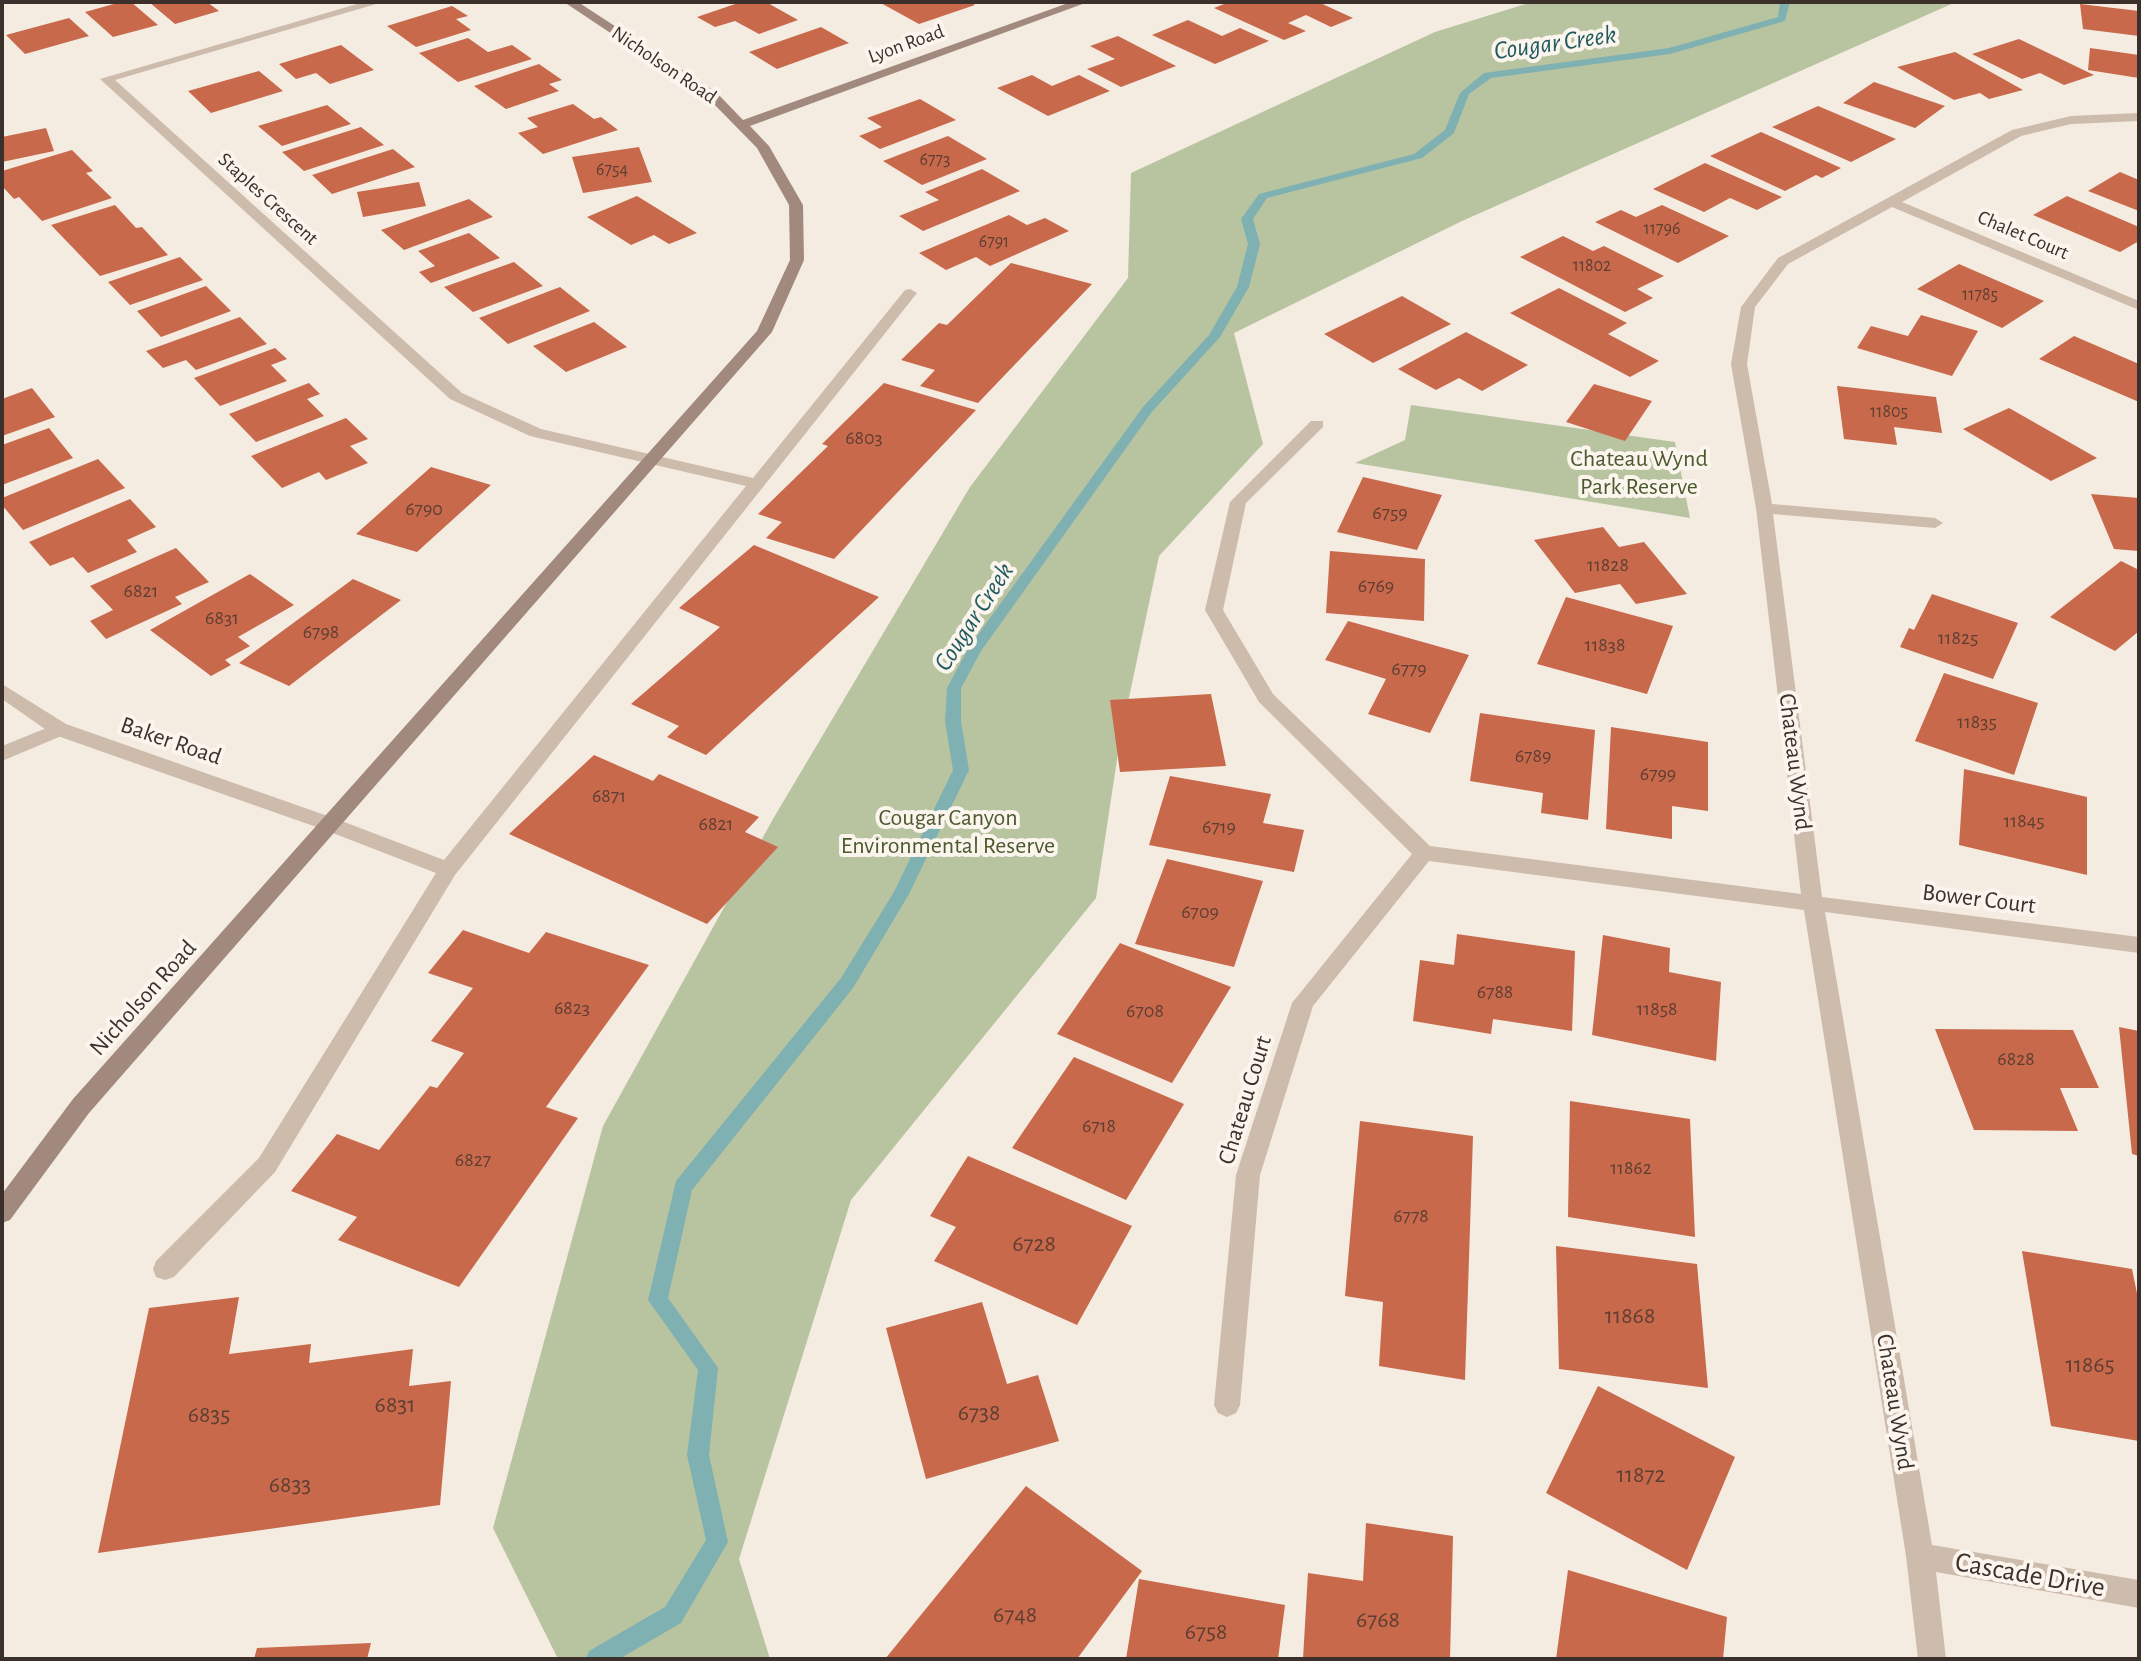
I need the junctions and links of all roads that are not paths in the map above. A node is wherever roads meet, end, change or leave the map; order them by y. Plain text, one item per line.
1 (377, 2) edge
2 (570, 2) edge
3 (1079, 2) edge
4 (2139, 117) edge
5 (743, 124) junction
6 (1891, 202) junction
7 (910, 293) dead end
8 (2139, 306) edge
9 (1317, 424) dead end
10 (655, 458) junction
11 (757, 484) junction
12 (1764, 508) junction
13 (1935, 523) dead end
14 (2, 690) edge
15 (59, 729) junction
16 (2, 754) edge
17 (332, 825) junction
18 (1424, 853) junction
19 (448, 870) junction
20 (1813, 904) junction
21 (2139, 945) edge
22 (2, 1213) edge
23 (165, 1269) dead end
24 (1227, 1405) dead end
25 (1920, 1556) junction
26 (2139, 1594) edge
27 (1932, 1659) edge

1 - 10 street, Staples Crescent
2 - 5 street, Nicholson Road
3 - 5 street, Lyon Road
4 - 6 street, Chateau Wynd
5 - 10 street, Nicholson Road
6 - 8 street, Chalet Court
6 - 12 street, Chateau Wynd
7 - 11 street
9 - 18 street
10 - 11 street
10 - 17 street, Nicholson Road
11 - 19 street
12 - 13 street
12 - 20 street, Chateau Wynd
14 - 15 street, Baker Road
15 - 16 street
15 - 17 street, Baker Road
17 - 19 street
17 - 22 street, Nicholson Road
18 - 20 street
18 - 24 street, Chateau Court
19 - 23 street
20 - 21 street, Bower Court
20 - 25 street, Chateau Wynd
25 - 26 street, Cascade Drive
25 - 27 street, Chateau Wynd

